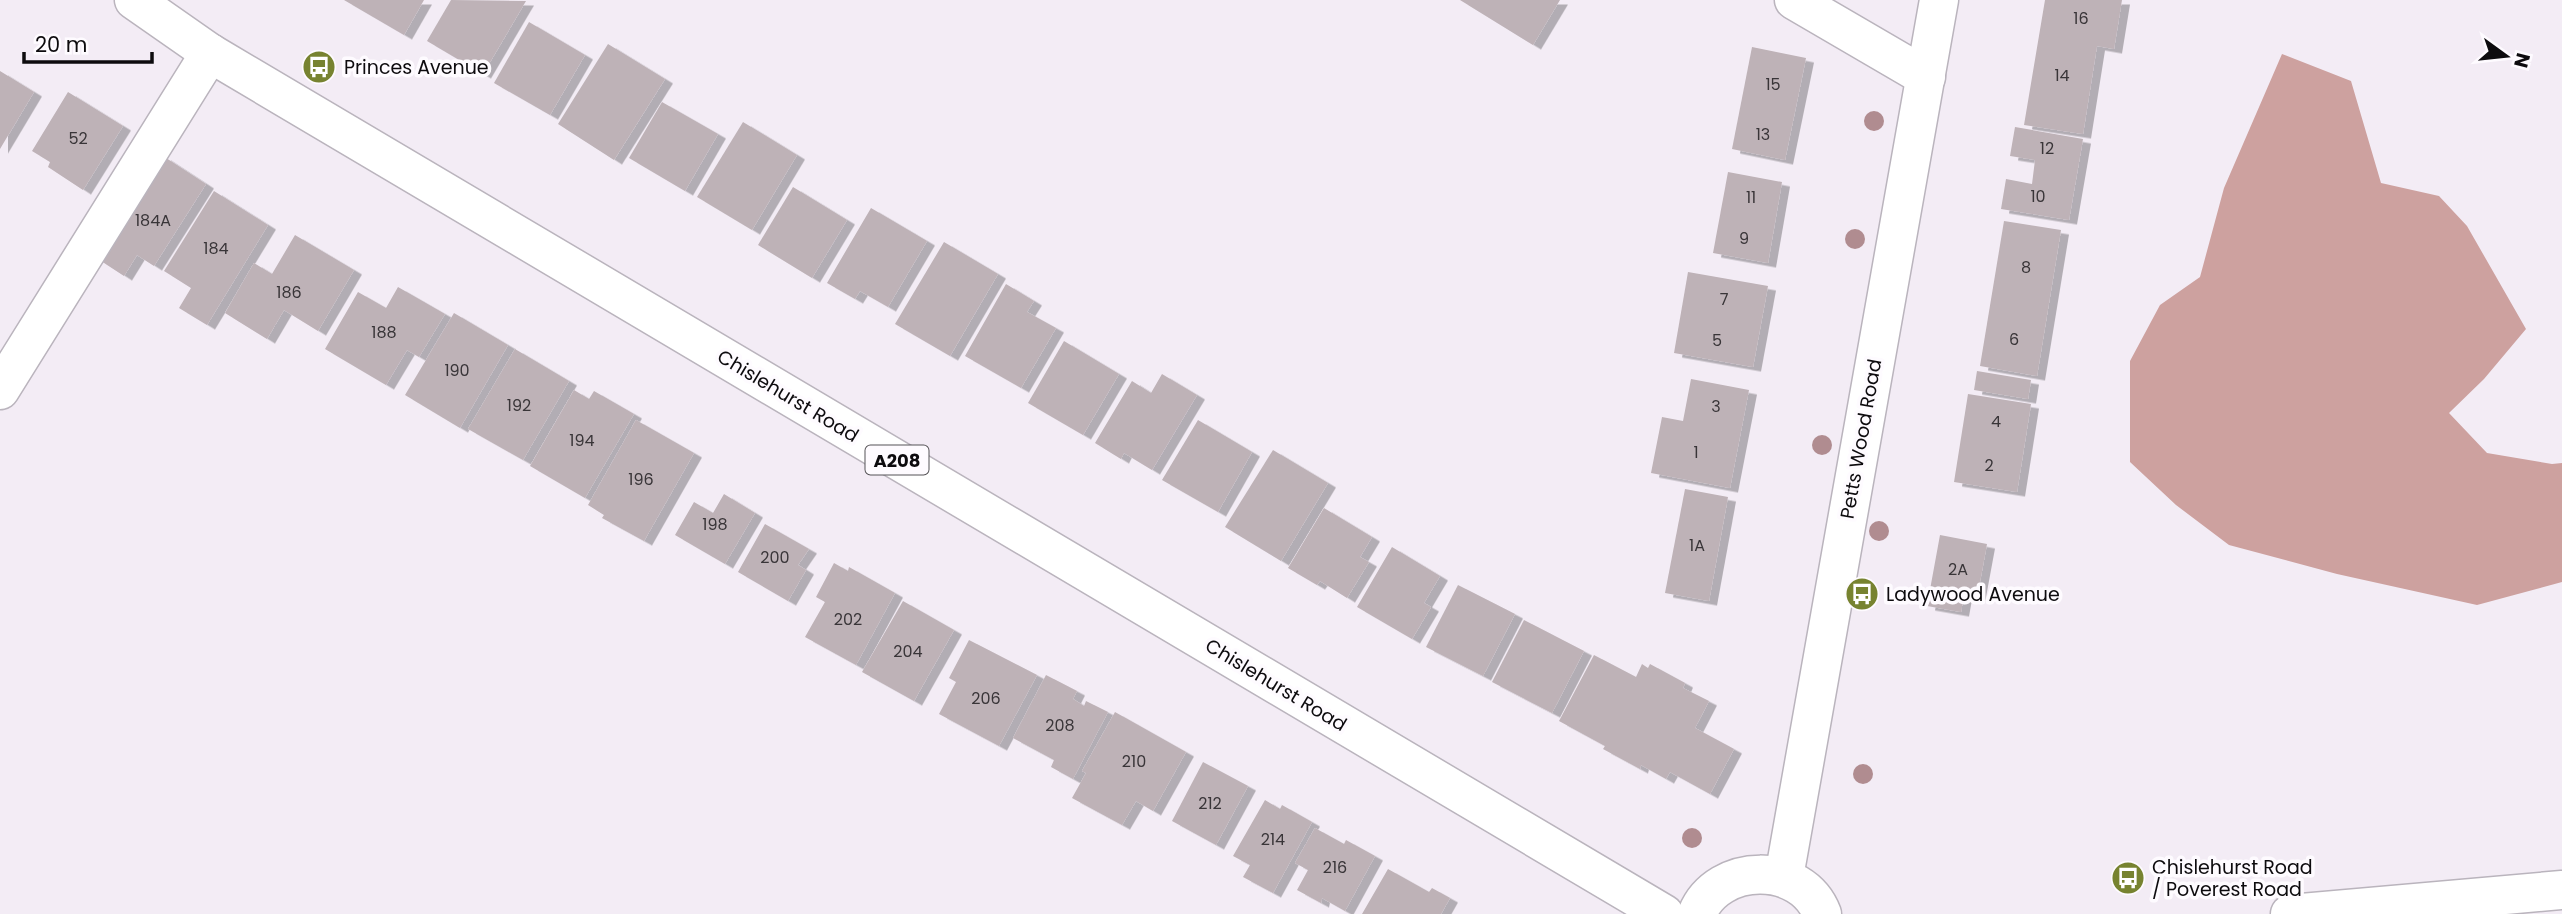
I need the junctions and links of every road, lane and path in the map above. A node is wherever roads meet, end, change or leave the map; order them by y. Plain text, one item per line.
1 (134, 0) edge
2 (1794, 0) edge
3 (1939, 0) edge
4 (210, 53) junction
5 (1926, 77) junction
6 (0, 390) edge
7 (1784, 877) junction
8 (2562, 890) edge
9 (1664, 914) edge
10 (1698, 914) edge
11 (1822, 914) edge
12 (2290, 914) edge

1 - 4 main road, Chislehurst Road / A208
2 - 5 main road
3 - 5 main road, Petts Wood Road
4 - 6 main road
4 - 9 main road, Chislehurst Road / A208
5 - 7 main road, Petts Wood Road
7 - 10 main road
7 - 11 main road
8 - 12 main road

